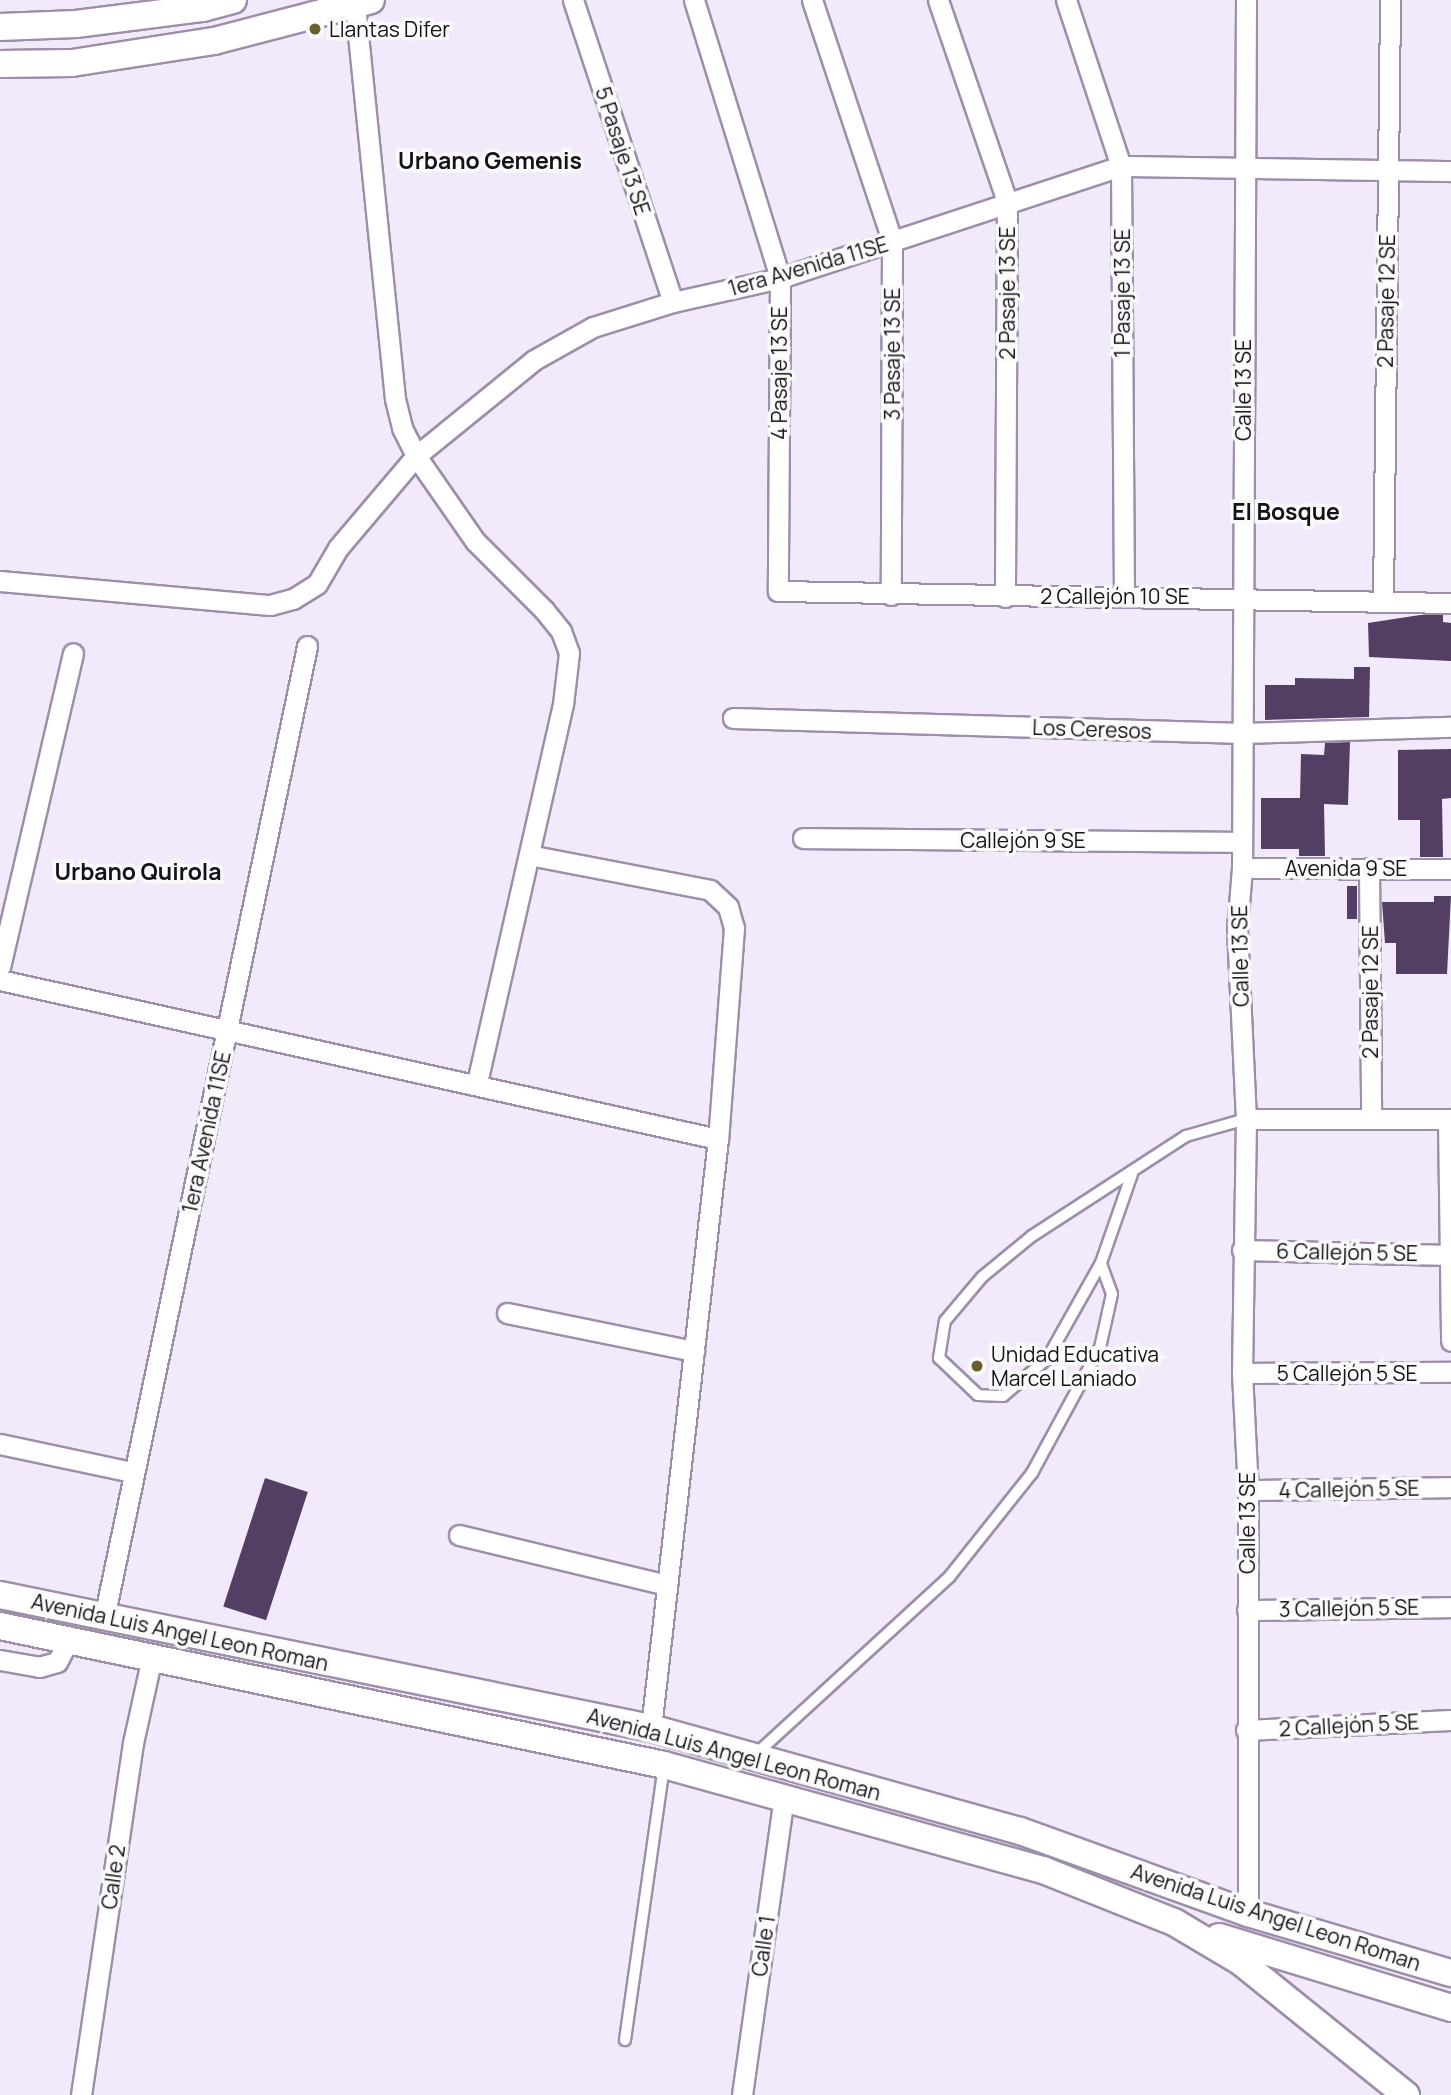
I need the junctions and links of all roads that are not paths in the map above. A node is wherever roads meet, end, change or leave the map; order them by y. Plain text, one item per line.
1 (233, 0) edge
2 (573, 0) edge
3 (694, 0) edge
4 (812, 0) edge
5 (938, 0) edge
6 (1066, 0) edge
7 (1246, 0) edge
8 (1390, 0) edge
9 (363, 3) edge
10 (0, 27) edge
11 (0, 64) edge
12 (1121, 166) junction
13 (1244, 167) junction
14 (1388, 169) junction
15 (1451, 172) edge
16 (1007, 201) junction
17 (892, 241) junction
18 (780, 278) junction
19 (673, 302) junction
20 (416, 456) junction
21 (0, 581) edge
22 (778, 591) joint
23 (891, 595) junction
24 (1124, 595) junction
25 (1243, 596) junction
26 (1005, 597) junction
27 (1382, 603) junction
28 (1451, 603) edge
29 (307, 646) dead end
30 (73, 653) dead end
31 (733, 718) dead end
32 (1451, 727) edge
33 (1243, 733) junction
34 (803, 838) dead end
35 (1242, 842) junction
36 (529, 855) junction
37 (1242, 867) junction
38 (1369, 868) junction
39 (1451, 869) edge
40 (0, 967) edge
41 (0, 980) edge
42 (229, 1031) junction
43 (477, 1083) junction
44 (1371, 1116) junction
45 (1246, 1119) junction
46 (1449, 1119) edge
47 (718, 1139) junction
48 (1132, 1174) junction
49 (1242, 1250) junction
50 (1450, 1255) edge
51 (1101, 1263) junction
52 (507, 1313) dead end
53 (1451, 1341) edge
54 (694, 1352) junction
55 (1451, 1372) edge
56 (1242, 1373) junction
57 (0, 1444) edge
58 (132, 1472) junction
59 (1451, 1488) edge
60 (1248, 1490) junction
61 (459, 1535) dead end
62 (667, 1584) junction
63 (0, 1595) edge
64 (1451, 1607) edge
65 (1247, 1610) junction
66 (104, 1618) junction
67 (0, 1626) edge
68 (68, 1641) junction
69 (0, 1660) edge
70 (151, 1661) junction
71 (1451, 1720) edge
72 (651, 1728) junction
73 (1246, 1730) junction
74 (754, 1756) junction
75 (664, 1765) junction
76 (784, 1798) junction
77 (1248, 1913) junction
78 (1174, 1922) junction
79 (1451, 1973) edge
80 (1451, 2008) edge
81 (625, 2040) dead end
82 (81, 2095) edge
83 (742, 2095) edge
84 (1406, 2095) edge

1 - 10 main road
2 - 19 street, 5 Pasaje 13 SE
3 - 18 street, 4 Pasaje 13 SE
4 - 17 street, 3 Pasaje 13 SE
5 - 16 street, 2 Pasaje 13 SE
6 - 12 street, 1 Pasaje 13 SE
7 - 13 street, Calle 13 SE
8 - 14 street, 2 Pasaje 12 SE
9 - 11 main road
9 - 20 street
12 - 13 street, 1era Avenida 11SE
12 - 16 street, 1era Avenida 11SE
12 - 24 street, 1 Pasaje 13 SE
13 - 14 street, 1era Avenida 11SE
13 - 25 street, Calle 13 SE
14 - 15 street, 1era Avenida 11SE
14 - 27 street, 2 Pasaje 12 SE
16 - 17 street, 1era Avenida 11SE
16 - 26 street, 2 Pasaje 13 SE
17 - 18 street, 1era Avenida 11SE
17 - 23 street, 3 Pasaje 13 SE
18 - 19 street, 1era Avenida 11SE
18 - 22 street, 4 Pasaje 13 SE
19 - 20 street, 1era Avenida 11SE
20 - 21 street, 1era Avenida 11SE
20 - 36 street
22 - 23 street, 2 Callejón 10 SE
23 - 26 street, 2 Callejón 10 SE
24 - 25 street, 2 Callejón 10 SE
24 - 26 street, 2 Callejón 10 SE
25 - 27 street, 2 Callejón 10 SE
25 - 33 street, Calle 13 SE
27 - 28 street, 2 Callejón 10 SE
29 - 42 street, 1era Avenida 11SE
30 - 40 street
31 - 33 street, Los Ceresos
32 - 33 street, Los Ceresos
33 - 35 street, Calle 13 SE
34 - 35 street, Callejón 9 SE
35 - 37 street, Calle 13 SE
36 - 43 street
36 - 47 street
37 - 38 street, Avenida 9 SE
37 - 45 street, Calle 13 SE
38 - 39 street, Avenida 9 SE
38 - 44 street, 2 Pasaje 12 SE
41 - 42 street
42 - 43 street
42 - 58 street, 1era Avenida 11SE
43 - 47 street
44 - 45 street
44 - 46 street
45 - 48 lane
45 - 49 street, Calle 13 SE
46 - 50 street
47 - 54 street
48 - 51 lane
48 - 51 lane
49 - 50 street, 6 Callejón 5 SE
49 - 56 street, Calle 13 SE
50 - 53 street
51 - 74 lane
52 - 54 street
54 - 62 street
55 - 56 street, 5 Callejón 5 SE
56 - 60 street, Calle 13 SE
57 - 58 street
58 - 66 street, 1era Avenida 11SE
59 - 60 street, 4 Callejón 5 SE
60 - 65 street, Calle 13 SE
61 - 62 street
62 - 72 street
63 - 66 main road, Avenida Luis Angel Leon Roman
64 - 65 street, 3 Callejón 5 SE
65 - 73 street, Calle 13 SE
66 - 72 main road, Avenida Luis Angel Leon Roman
67 - 68 main road, Avenida Luis Angel Leon Roman
68 - 69 street
68 - 70 main road, Avenida Luis Angel Leon Roman
70 - 75 main road, Avenida Luis Angel Leon Roman
70 - 82 street, Calle 2
71 - 73 street, 2 Callejón 5 SE
72 - 74 main road, Avenida Luis Angel Leon Roman
73 - 77 street, Calle 13 SE
74 - 77 main road, Avenida Luis Angel Leon Roman
75 - 76 main road, Avenida Luis Angel Leon Roman
75 - 81 lane
76 - 78 main road, Avenida Luis Angel Leon Roman
76 - 83 street, Calle 1
77 - 79 main road, Avenida Luis Angel Leon Roman
78 - 80 main road, Avenida Luis Angel Leon Roman
78 - 84 main road, Avenida Luis Angel Leon Roman

